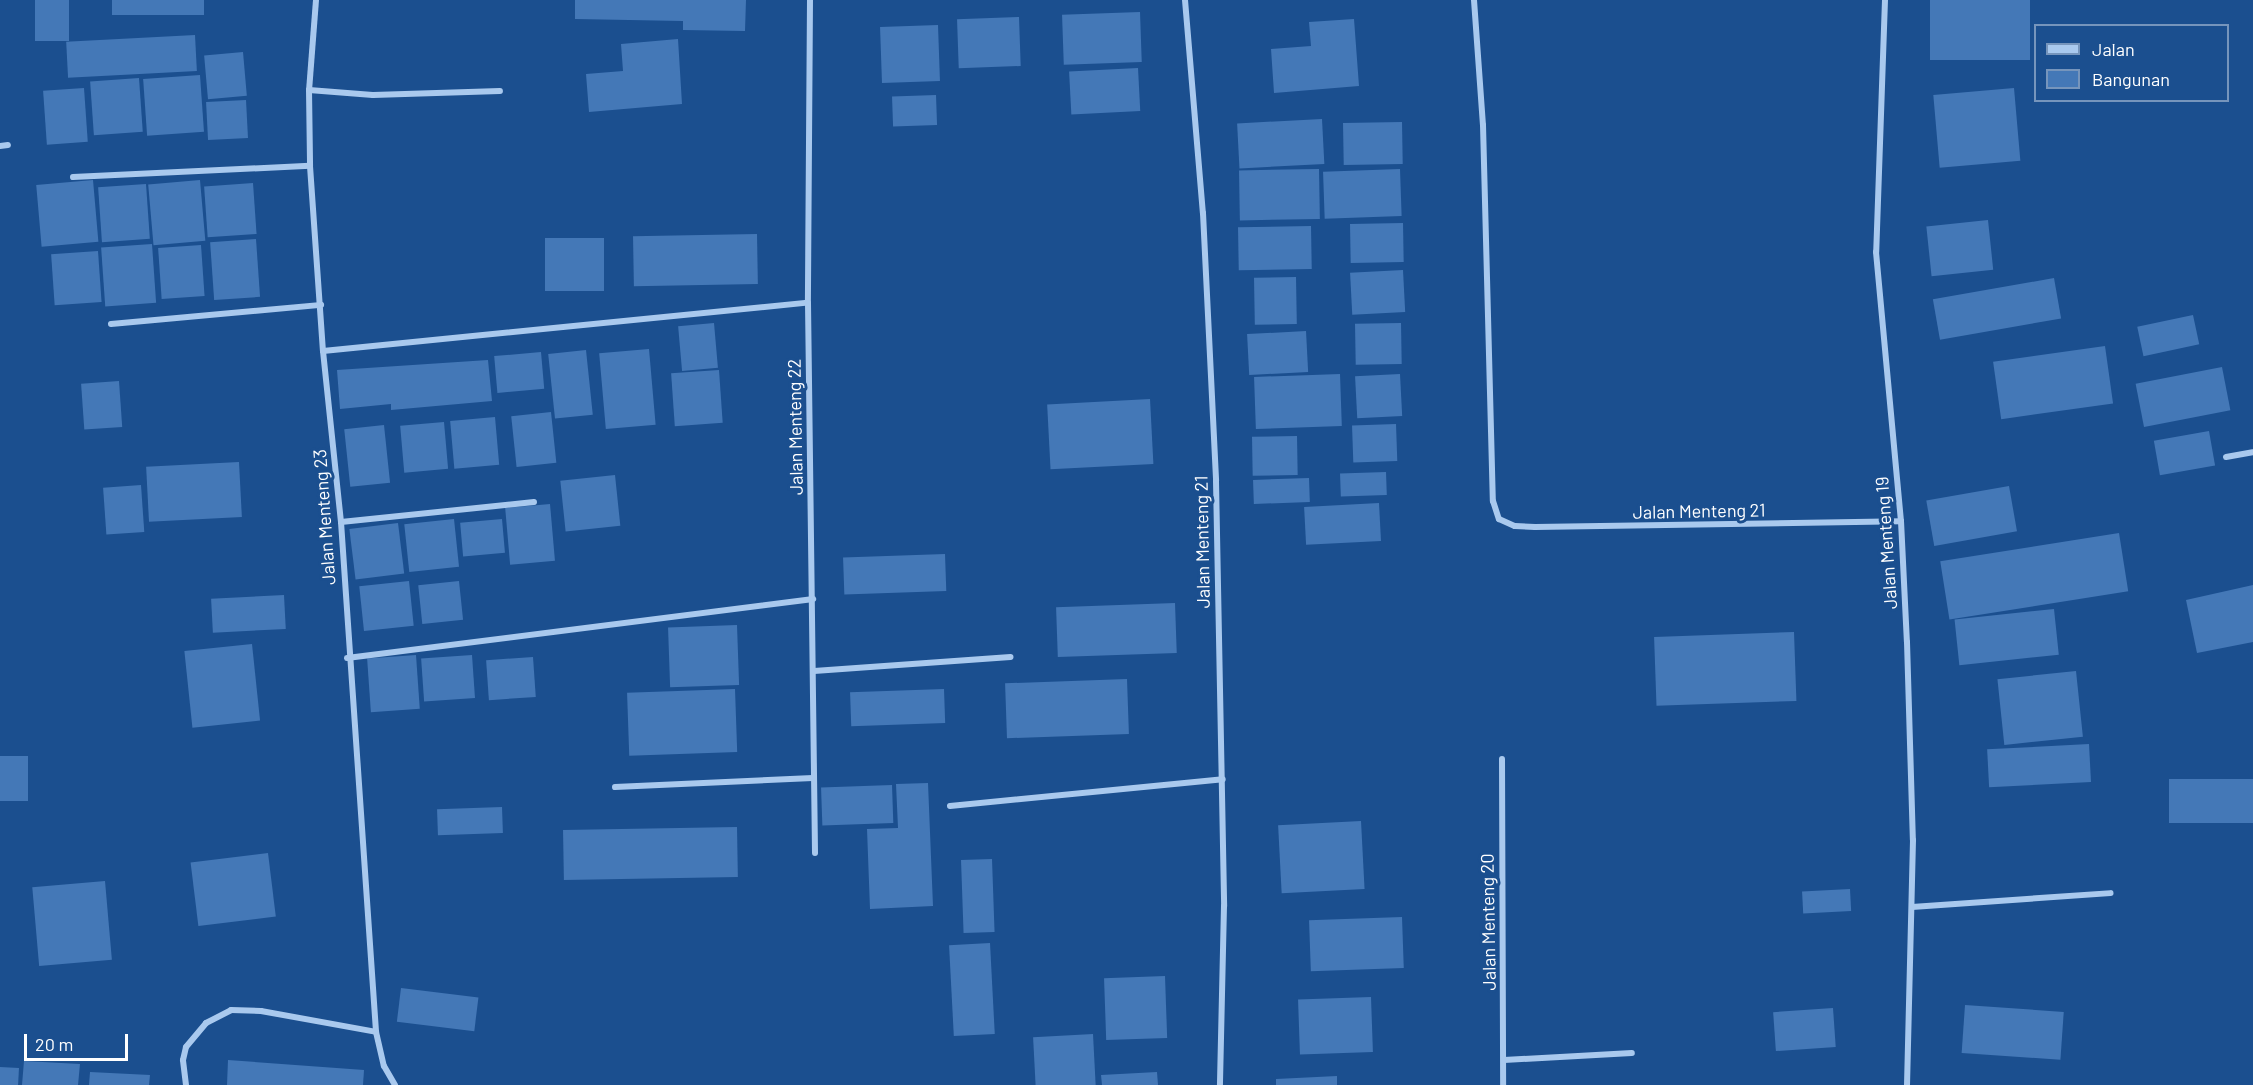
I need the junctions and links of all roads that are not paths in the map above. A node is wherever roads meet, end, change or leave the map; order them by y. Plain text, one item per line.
1 (316, 0) edge
2 (810, 0) edge
3 (1185, 0) edge
4 (1474, 0) edge
5 (1885, 0) edge
6 (309, 90) junction
7 (500, 91) dead end
8 (8, 145) dead end
9 (0, 146) edge
10 (310, 166) junction
11 (73, 177) dead end
12 (808, 303) junction
13 (321, 305) junction
14 (111, 324) dead end
15 (323, 351) junction
16 (2253, 452) edge
17 (2226, 456) dead end
18 (534, 502) dead end
19 (1901, 521) junction
20 (341, 522) junction
21 (813, 599) junction
22 (1011, 657) dead end
23 (347, 658) junction
24 (814, 671) junction
25 (1502, 759) dead end
26 (813, 778) junction
27 (1223, 779) junction
28 (615, 787) dead end
29 (950, 806) dead end
30 (816, 853) dead end
31 (2111, 893) dead end
32 (1912, 907) junction
33 (376, 1032) junction
34 (1632, 1053) dead end
35 (1504, 1060) junction
36 (186, 1085) edge
37 (395, 1085) edge
38 (1220, 1085) edge
39 (1503, 1085) edge
40 (1907, 1085) edge

1 - 6 street, Jalan Menteng 23
2 - 12 street, Jalan Menteng 22
3 - 27 street, Jalan Menteng 21
4 - 19 street, Jalan Menteng 21
5 - 19 street, Jalan Menteng 19
6 - 7 street
6 - 10 street, Jalan Menteng 23
8 - 9 street
10 - 11 street
10 - 13 street, Jalan Menteng 23
12 - 15 street
12 - 21 street, Jalan Menteng 22
13 - 14 street
13 - 15 street, Jalan Menteng 23
15 - 20 street, Jalan Menteng 23
16 - 17 street
18 - 20 street
19 - 32 street, Jalan Menteng 19
20 - 23 street, Jalan Menteng 23
21 - 23 street
21 - 24 street, Jalan Menteng 22
22 - 24 street
23 - 33 street, Jalan Menteng 23
24 - 26 street, Jalan Menteng 22
25 - 35 street, Jalan Menteng 20
26 - 28 street
26 - 30 street, Jalan Menteng 22
27 - 29 street
27 - 38 street, Jalan Menteng 21
31 - 32 street
32 - 40 street, Jalan Menteng 19
33 - 36 street
33 - 37 street, Jalan Menteng 23
34 - 35 street
35 - 39 street, Jalan Menteng 20

